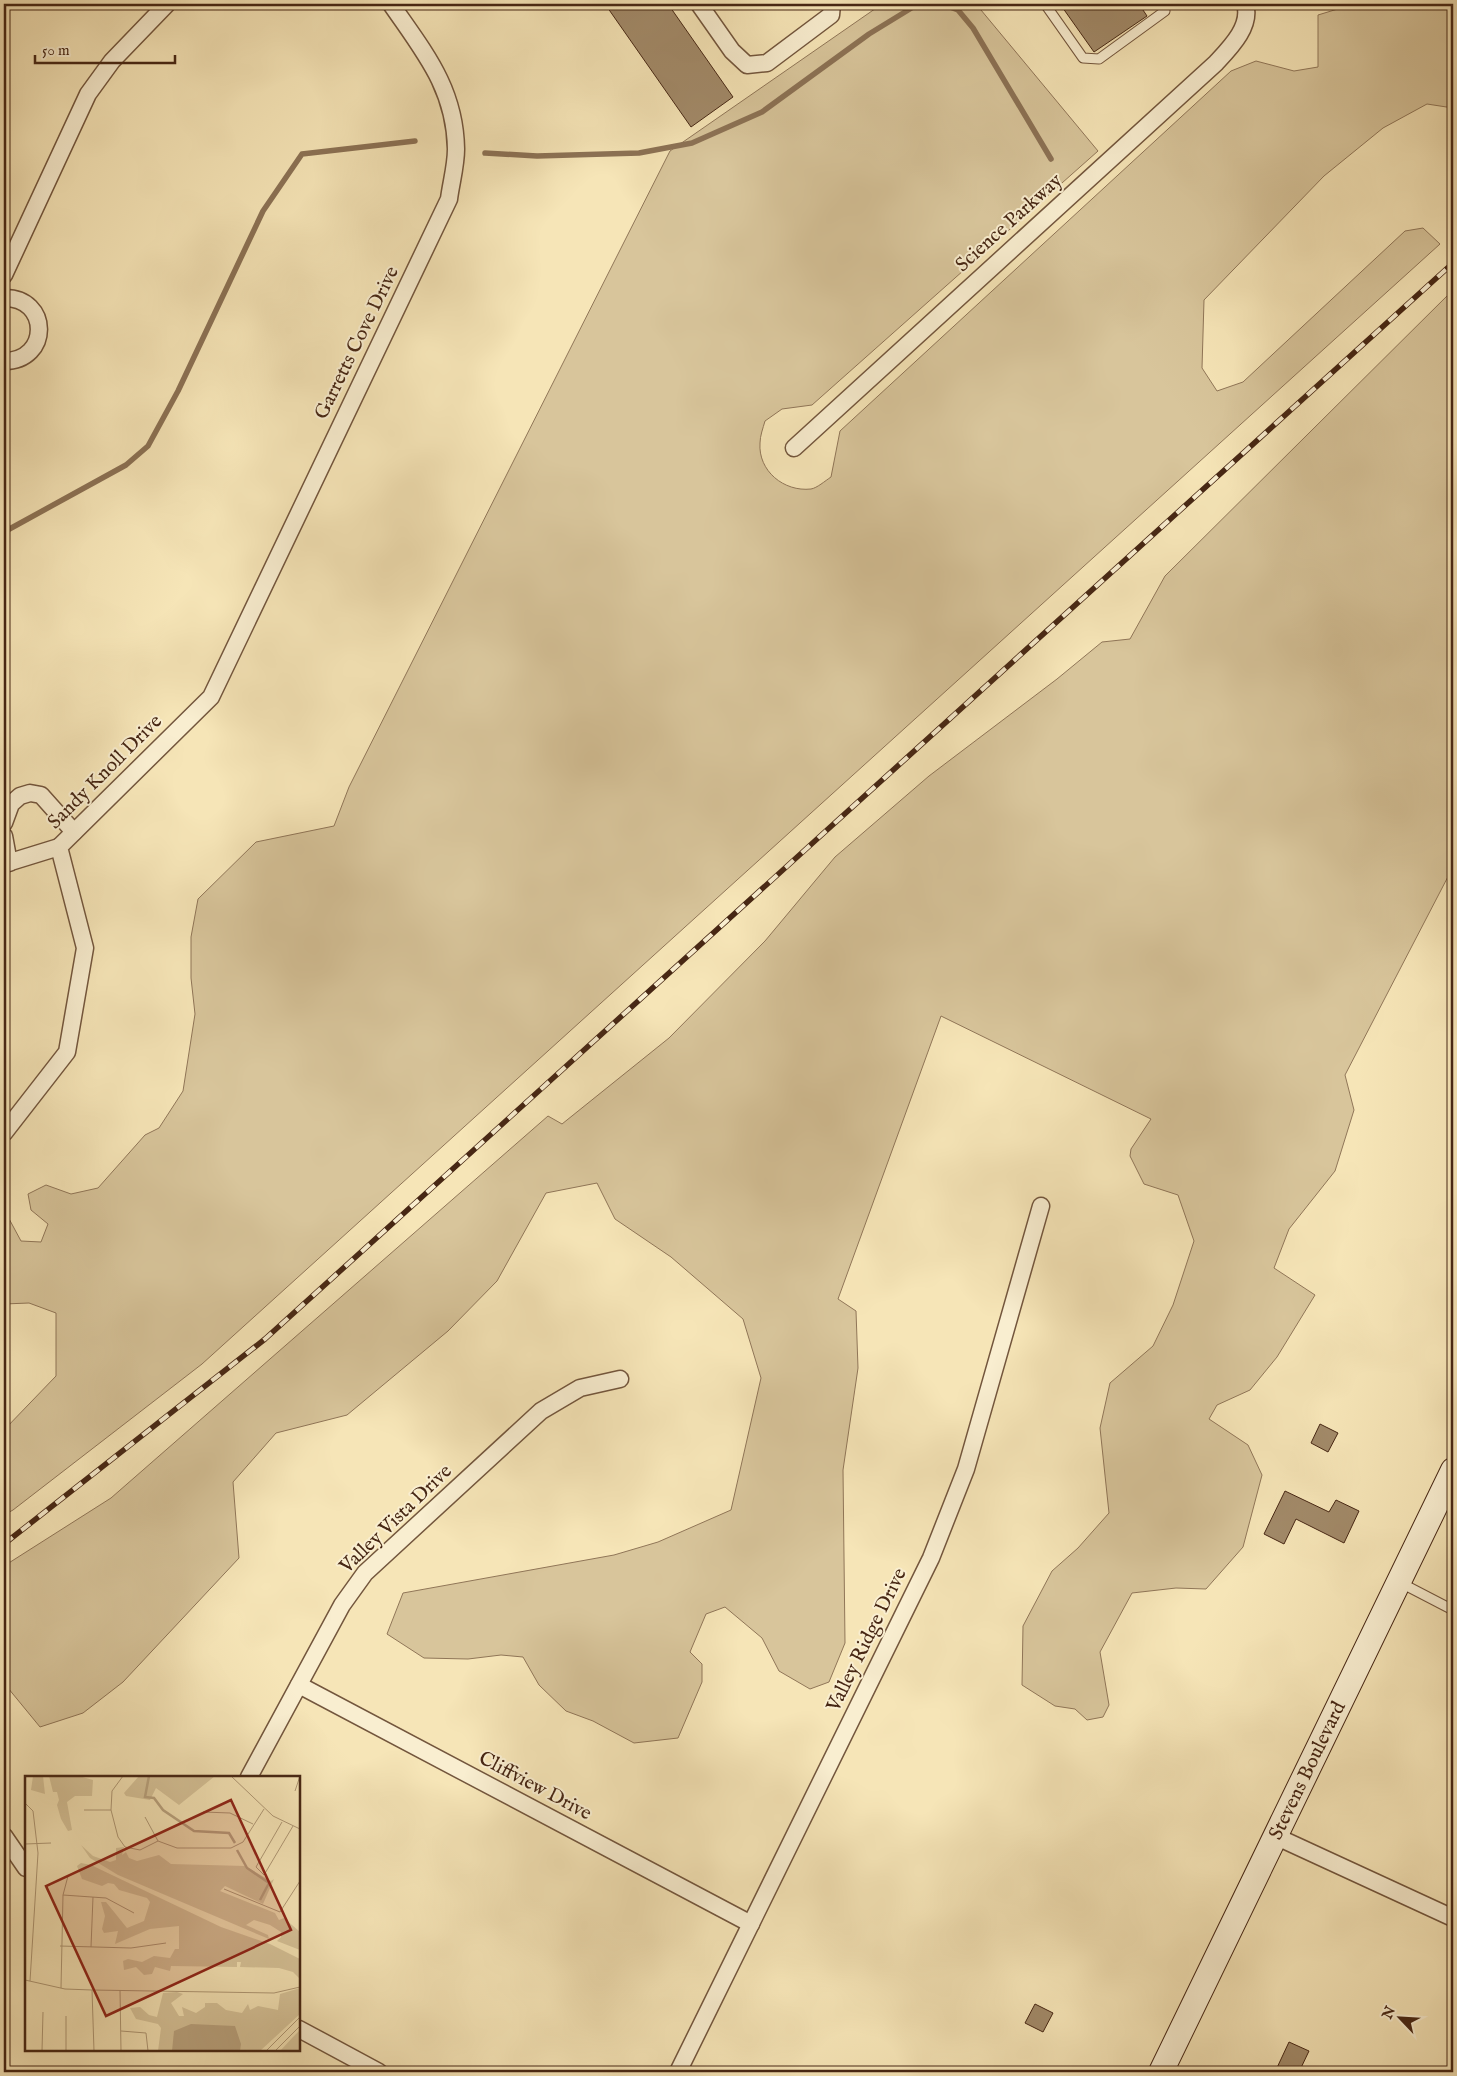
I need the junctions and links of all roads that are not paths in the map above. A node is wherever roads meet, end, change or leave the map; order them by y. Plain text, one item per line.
1 (167, 4) edge
2 (391, 4) edge
3 (699, 4) edge
4 (832, 4) edge
5 (1045, 4) edge
6 (1163, 4) edge
7 (1245, 4) edge
8 (4, 276) edge
9 (4, 298) edge
10 (4, 361) edge
11 (794, 448) dead end
12 (211, 697) joint
13 (4, 823) edge
14 (74, 832) junction
15 (4, 836) edge
16 (59, 847) junction
17 (6, 864) edge
18 (4, 1133) edge
19 (1041, 1206) dead end
20 (620, 1379) dead end
21 (1451, 1482) edge
22 (1399, 1582) junction
23 (1453, 1610) edge
24 (300, 1685) junction
25 (250, 1776) edge
26 (4, 1836) edge
27 (1275, 1836) junction
28 (25, 1867) edge
29 (1453, 1918) edge
30 (751, 1924) junction
31 (300, 2030) edge
32 (379, 2072) edge
33 (678, 2072) edge
34 (1161, 2072) edge

1 - 8 street
2 - 12 street, Garretts Cove Drive
3 - 4 street
5 - 6 lane
7 - 11 street, Science Parkway
9 - 10 street
12 - 14 street, Sandy Knoll Drive
13 - 14 street
14 - 16 street, Sandy Knoll Drive
15 - 17 street
16 - 17 street
16 - 18 street, Sandy Knoll Drive
19 - 30 street, Valley Ridge Drive
20 - 24 street, Valley Vista Drive
21 - 22 street, Stevens Boulevard
22 - 23 lane
22 - 27 street, Stevens Boulevard
24 - 25 street, Valley Vista Drive
24 - 30 street, Cliffview Drive
26 - 28 street
27 - 29 street
27 - 34 street, Stevens Boulevard
30 - 33 street, Valley Ridge Drive
31 - 32 street

